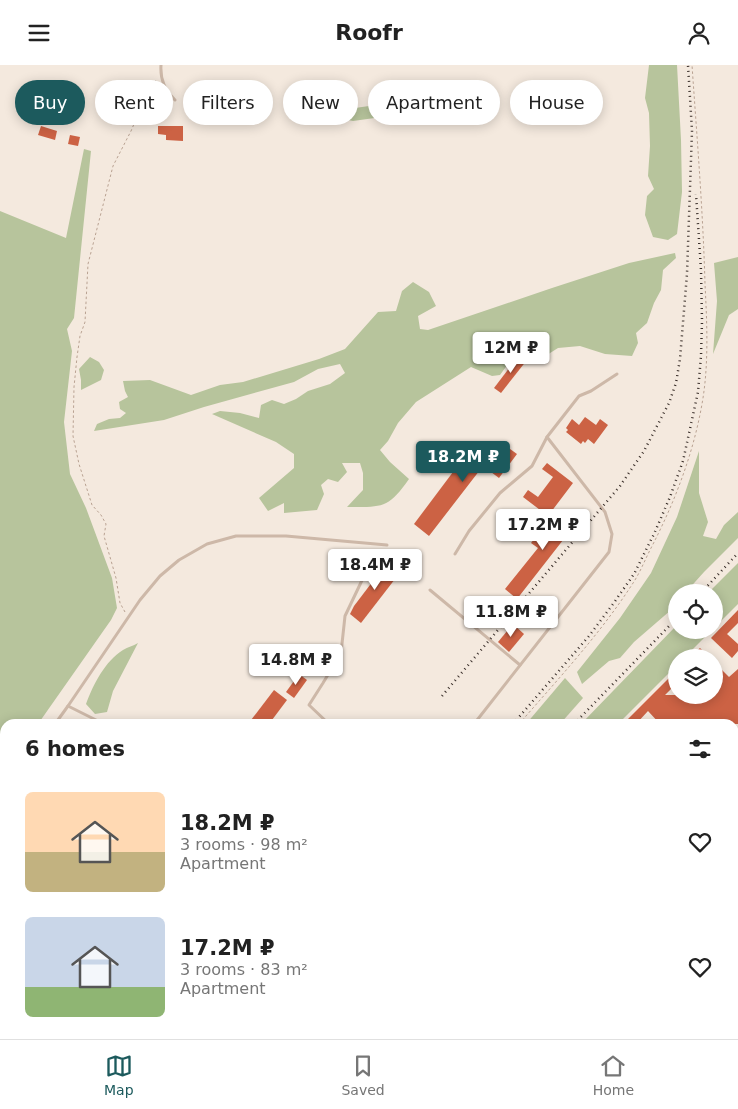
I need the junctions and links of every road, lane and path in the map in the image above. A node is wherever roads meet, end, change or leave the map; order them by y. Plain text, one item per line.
1 (161, 65) edge
2 (692, 65) edge
3 (161, 73) junction
4 (175, 100) dead end
5 (617, 374) dead end
6 (547, 437) junction
7 (387, 545) dead end
8 (454, 554) dead end
9 (365, 574) dead end
10 (430, 590) dead end
11 (129, 617) junction
12 (520, 665) junction
13 (68, 707) junction
14 (59, 719) edge
15 (93, 719) edge
16 (324, 719) edge
17 (478, 719) edge
18 (523, 719) edge
19 (0, 803) edge
20 (0, 806) edge

1 - 3 lane
2 - 18 path
3 - 4 lane
3 - 11 path
5 - 6 lane
6 - 8 lane
6 - 12 lane
7 - 11 lane
9 - 16 lane
10 - 12 lane
11 - 13 lane
12 - 17 lane
13 - 14 lane
13 - 15 lane
19 - 20 path

